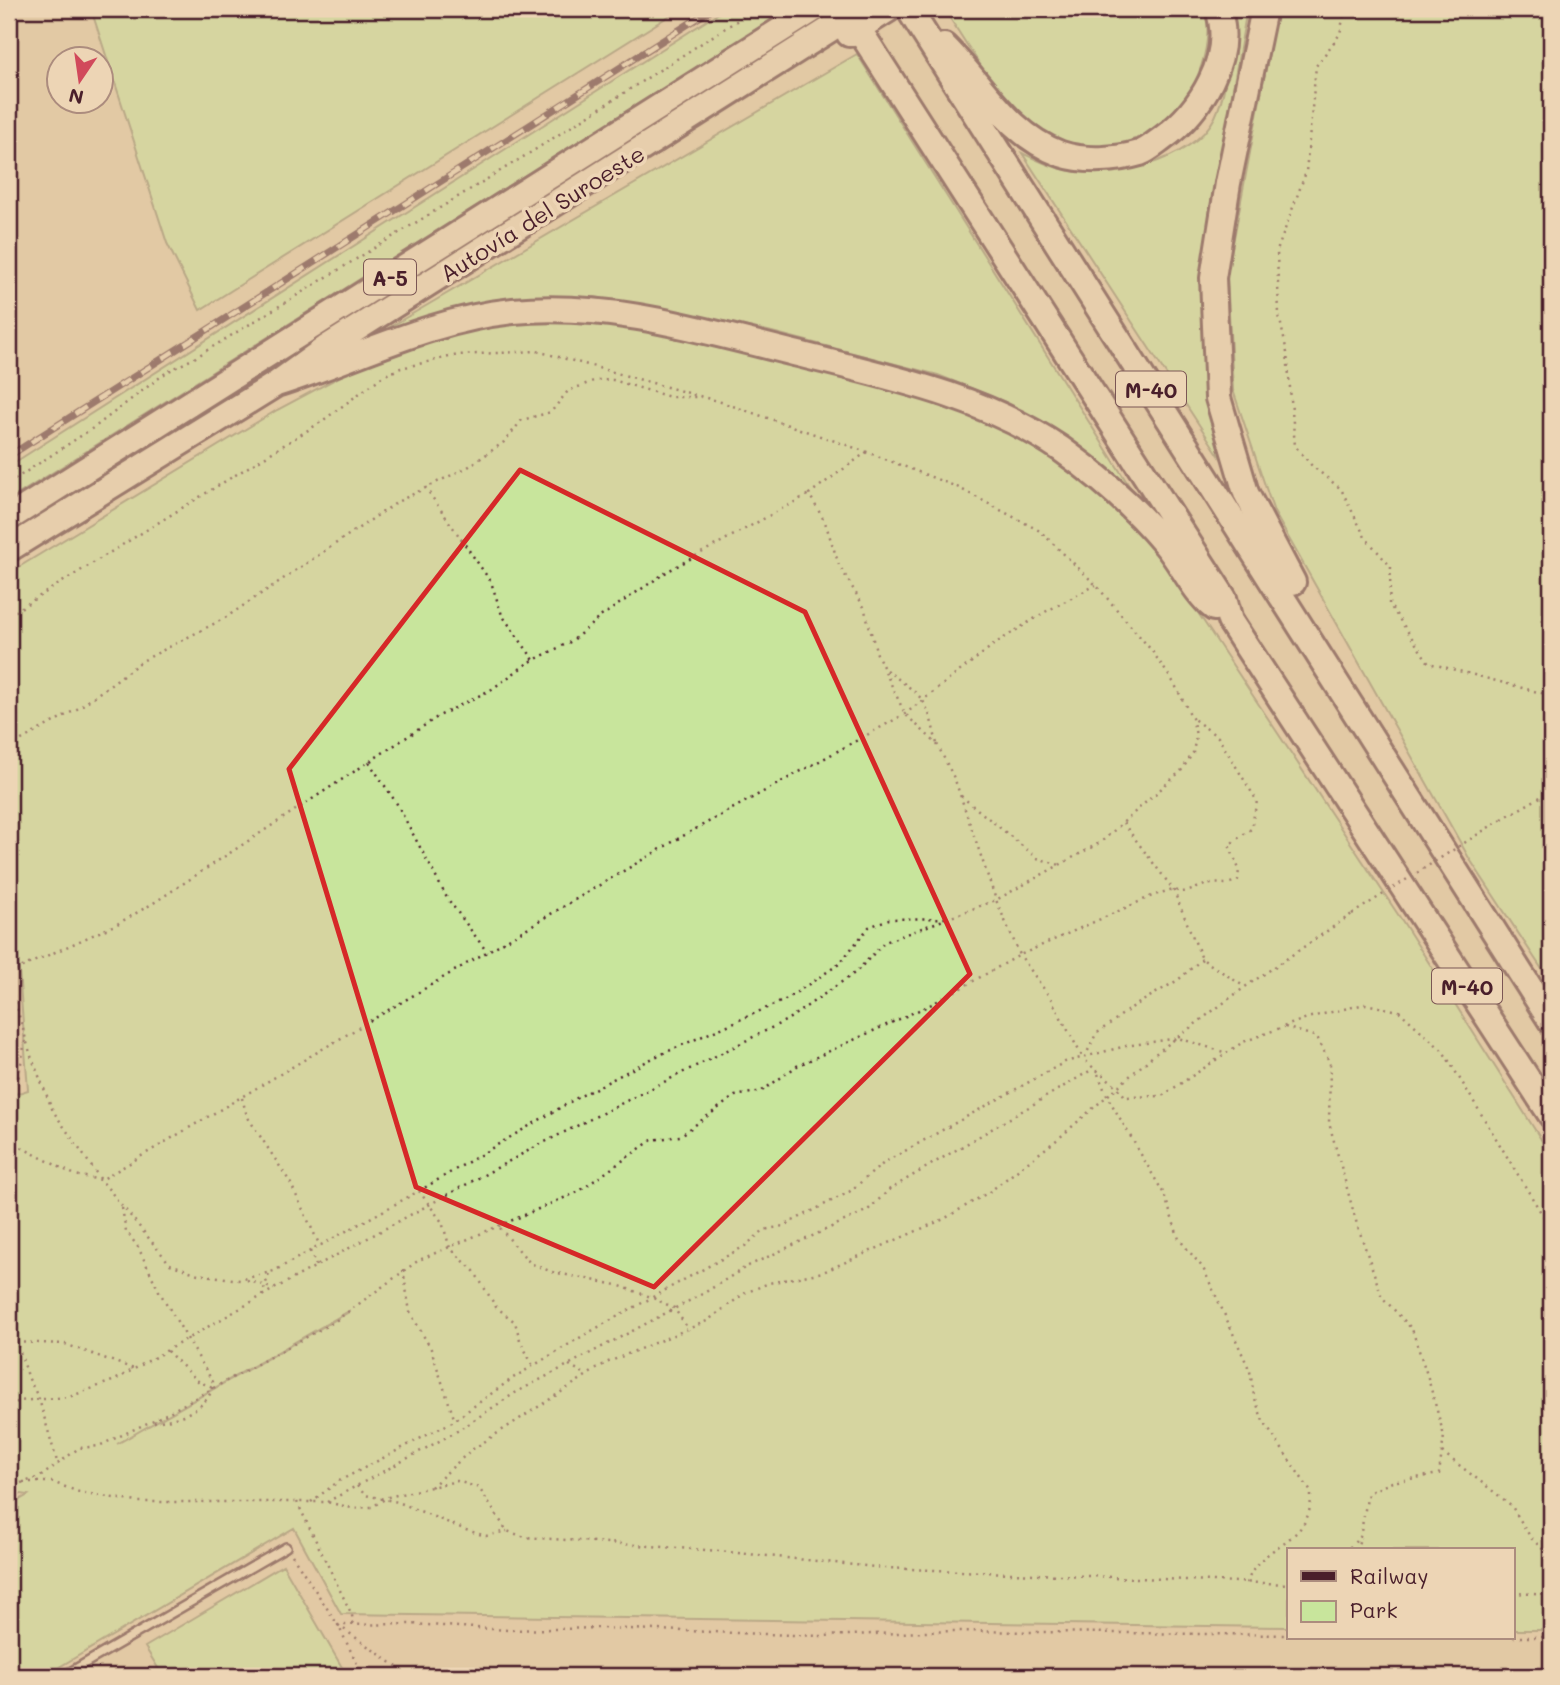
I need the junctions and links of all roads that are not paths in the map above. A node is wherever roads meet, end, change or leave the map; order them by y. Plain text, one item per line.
1 (814, 9) edge
2 (862, 9) edge
3 (1218, 9) edge
4 (1264, 9) edge
5 (900, 10) edge
6 (865, 39) dead end
7 (622, 163) junction
8 (276, 384) junction
9 (9, 517) edge
10 (9, 549) edge
11 (1230, 621) junction
12 (1392, 768) junction
13 (1551, 1021) edge
14 (1551, 1115) edge
15 (286, 1547) road end
16 (63, 1676) edge

1 - 9 highway, Autovía del Suroeste / A-5
2 - 7 highway, Autovía del Suroeste / A-5
3 - 5 highway
4 - 12 highway
5 - 7 highway
5 - 12 highway, M-40
6 - 11 highway, M-40
7 - 8 highway, Autovía del Suroeste / A-5
8 - 10 highway, Autovía del Suroeste / A-5
8 - 11 highway
11 - 14 highway, M-40
12 - 13 highway, M-40
15 - 16 lane

